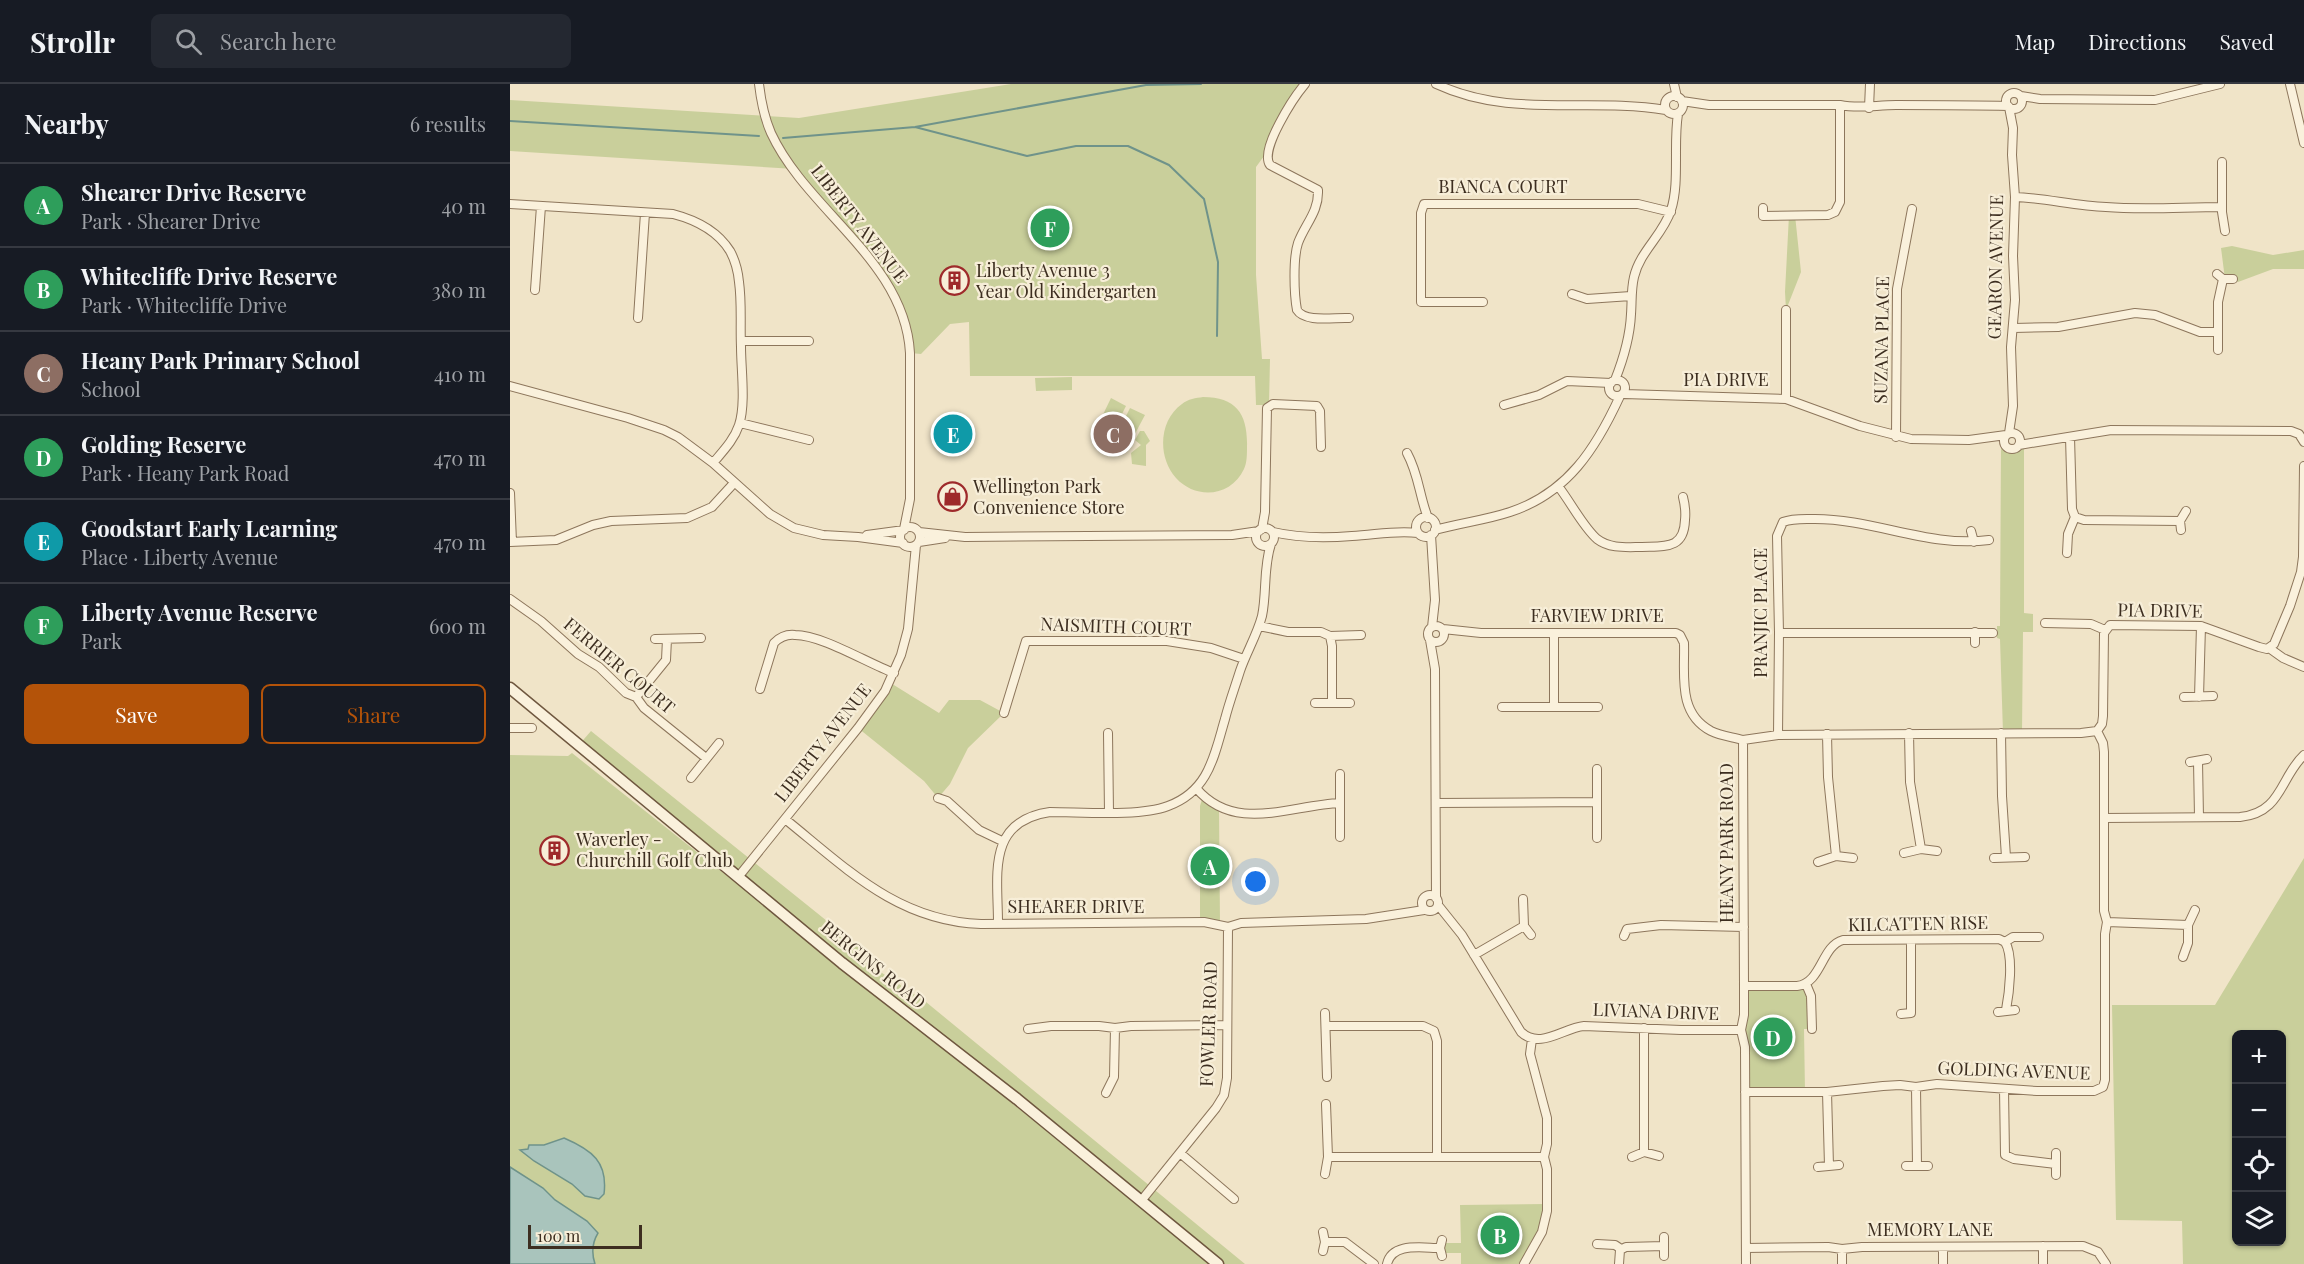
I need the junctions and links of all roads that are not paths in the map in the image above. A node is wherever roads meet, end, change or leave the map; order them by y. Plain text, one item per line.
1 (759, 84) edge
2 (1305, 84) edge
3 (1436, 84) edge
4 (1674, 84) edge
5 (1870, 84) edge
6 (2015, 84) edge
7 (2220, 84) edge
8 (2290, 84) edge
9 (1674, 99) junction
10 (2014, 101) junction
11 (1709, 105) junction
12 (1840, 105) junction
13 (1640, 106) junction
14 (1869, 108) junction
15 (1667, 111) junction
16 (1680, 112) junction
17 (1674, 136) junction
18 (2304, 143) edge
19 (2222, 162) dead end
20 (2014, 197) junction
21 (510, 204) edge
22 (541, 206) junction
23 (2222, 207) junction
24 (1912, 209) dead end
25 (1671, 212) junction
26 (645, 213) junction
27 (1763, 215) dead end
28 (2225, 231) dead end
29 (2233, 279) dead end
30 (535, 290) dead end
31 (1572, 294) dead end
32 (1631, 296) junction
33 (1484, 302) dead end
34 (1786, 310) dead end
35 (638, 318) dead end
36 (1349, 318) dead end
37 (2014, 328) junction
38 (2217, 332) junction
39 (741, 341) junction
40 (809, 341) dead end
41 (2218, 350) dead end
42 (510, 386) edge
43 (1617, 388) junction
44 (1786, 399) junction
45 (1504, 405) dead end
46 (2013, 406) junction
47 (740, 423) junction
48 (2007, 434) junction
49 (2302, 435) edge
50 (1896, 436) junction
51 (2070, 436) junction
52 (2019, 439) junction
53 (809, 440) dead end
54 (1969, 441) junction
55 (2005, 445) junction
56 (1321, 447) dead end
57 (1407, 453) dead end
58 (713, 463) junction
59 (2304, 466) edge
60 (2304, 475) edge
61 (734, 483) junction
62 (1558, 486) junction
63 (510, 493) edge
64 (1683, 497) dead end
65 (910, 499) junction
66 (2186, 510) dead end
67 (2075, 517) junction
68 (1425, 527) junction
69 (904, 529) junction
70 (1265, 530) junction
71 (1971, 531) dead end
72 (1232, 535) junction
73 (1302, 536) junction
74 (858, 537) junction
75 (918, 537) junction
76 (1989, 540) dead end
77 (511, 542) edge
78 (1974, 542) junction
79 (1259, 543) junction
80 (1272, 543) junction
81 (904, 544) junction
82 (2067, 553) dead end
83 (1265, 567) junction
84 (2302, 572) edge
85 (911, 582) junction
86 (510, 599) edge
87 (2045, 623) dead end
88 (1258, 626) junction
89 (2201, 626) junction
90 (2105, 630) junction
91 (1554, 633) junction
92 (1779, 633) junction
93 (1975, 633) junction
94 (1993, 633) dead end
95 (1361, 634) dead end
96 (1438, 634) junction
97 (1330, 636) junction
98 (701, 638) dead end
99 (655, 639) dead end
100 (667, 639) junction
101 (1975, 643) dead end
102 (2270, 648) junction
103 (1244, 659) junction
104 (2304, 667) edge
105 (894, 673) junction
106 (510, 688) edge
107 (760, 689) dead end
108 (2213, 696) dead end
109 (636, 697) junction
110 (2184, 697) dead end
111 (2199, 697) junction
112 (1332, 703) junction
113 (1350, 703) dead end
114 (1315, 704) dead end
115 (1502, 707) dead end
116 (1554, 707) junction
117 (1598, 707) dead end
118 (1004, 713) dead end
119 (510, 728) edge
120 (532, 728) dead end
121 (2097, 731) junction
122 (1108, 733) dead end
123 (2001, 733) junction
124 (1827, 734) junction
125 (1908, 734) junction
126 (1778, 735) junction
127 (1743, 740) junction
128 (719, 743) dead end
129 (2301, 753) edge
130 (706, 758) junction
131 (2198, 761) dead end
132 (1597, 769) dead end
133 (1340, 774) dead end
134 (691, 778) dead end
135 (1196, 788) junction
136 (938, 798) dead end
137 (1597, 802) junction
138 (1340, 803) junction
139 (1436, 803) junction
140 (1109, 812) junction
141 (2104, 818) junction
142 (2199, 818) junction
143 (785, 819) junction
144 (1340, 837) dead end
145 (1597, 838) dead end
146 (1002, 841) junction
147 (1921, 849) junction
148 (1937, 851) dead end
149 (1904, 853) dead end
150 (1836, 856) junction
151 (2006, 857) junction
152 (2025, 857) dead end
153 (1853, 858) dead end
154 (1994, 858) dead end
155 (1818, 862) dead end
156 (739, 876) junction
157 (1523, 899) dead end
158 (1429, 904) junction
159 (2195, 910) dead end
160 (2107, 922) junction
161 (998, 923) junction
162 (2188, 925) junction
163 (1524, 926) junction
164 (1227, 927) junction
165 (1744, 927) junction
166 (1625, 929) dead end
167 (1531, 934) dead end
168 (2039, 937) dead end
169 (1911, 940) junction
170 (2006, 942) junction
171 (1474, 955) junction
172 (2183, 957) dead end
173 (1806, 984) junction
174 (1744, 986) junction
175 (2007, 1011) dead end
176 (1325, 1013) dead end
177 (1900, 1014) dead end
178 (1227, 1025) junction
179 (1327, 1026) junction
180 (1114, 1028) junction
181 (1644, 1028) junction
182 (1028, 1029) dead end
183 (1812, 1029) dead end
184 (1741, 1030) junction
185 (1532, 1039) junction
186 (1327, 1077) dead end
187 (1916, 1087) junction
188 (2004, 1089) junction
189 (1745, 1092) junction
190 (1827, 1092) junction
191 (1106, 1093) dead end
192 (1326, 1104) dead end
193 (1644, 1152) junction
194 (1180, 1153) junction
195 (2056, 1153) dead end
196 (1328, 1156) junction
197 (1659, 1156) dead end
198 (1437, 1157) junction
199 (1544, 1157) junction
200 (1632, 1157) dead end
201 (2056, 1164) junction
202 (1828, 1166) junction
203 (1839, 1166) dead end
204 (1906, 1166) dead end
205 (1917, 1166) junction
206 (1928, 1166) dead end
207 (1818, 1167) dead end
208 (1325, 1174) dead end
209 (2056, 1175) dead end
210 (1234, 1198) dead end
211 (1141, 1201) junction
212 (1323, 1232) dead end
213 (1664, 1237) dead end
214 (1598, 1244) dead end
215 (2043, 1246) junction
216 (1943, 1247) junction
217 (1442, 1248) dead end
218 (1746, 1248) junction
219 (1621, 1249) junction
220 (1842, 1249) junction
221 (1218, 1264) edge
222 (1374, 1264) edge
223 (1387, 1264) edge
224 (1524, 1264) edge
225 (1619, 1264) edge
226 (1746, 1264) edge
227 (1842, 1264) edge
228 (1943, 1264) edge
229 (2043, 1264) edge
230 (2106, 1264) edge

1 - 65 street, LIBERTY AVENUE
2 - 36 street
3 - 13 street
4 - 9 street
5 - 14 street
6 - 10 street
7 - 10 street
8 - 18 street
9 - 11 street
9 - 13 street
9 - 15 street
9 - 16 street
10 - 14 street
10 - 20 street, GEARON AVENUE
11 - 12 street
11 - 16 street
12 - 14 street
12 - 27 street
13 - 15 street
15 - 16 street
15 - 17 street
16 - 17 street
17 - 25 street
19 - 23 street
20 - 23 street
20 - 37 street, GEARON AVENUE
21 - 22 street
22 - 26 street
22 - 30 street
23 - 28 street
24 - 50 street, SUZANA PLACE
25 - 32 street
25 - 33 street, BIANCA COURT
26 - 35 street
26 - 39 street
29 - 38 street
31 - 32 street
32 - 43 street
34 - 44 street
37 - 38 street
37 - 46 street, GEARON AVENUE
38 - 41 street
39 - 40 street
39 - 47 street
42 - 58 street
43 - 44 street, PIA DRIVE
43 - 45 street, PIA DRIVE
43 - 62 street
44 - 50 street, PIA DRIVE
46 - 48 street, GEARON AVENUE
46 - 52 street, GEARON AVENUE
47 - 53 street
47 - 58 street
48 - 52 street
48 - 54 street, PIA DRIVE
48 - 55 street, GEARON AVENUE
49 - 51 street
50 - 54 street, PIA DRIVE
51 - 52 street
51 - 67 street
52 - 55 street, PIA DRIVE
54 - 55 street, PIA DRIVE
56 - 70 street
57 - 68 street
58 - 61 street
59 - 60 street
60 - 84 street
61 - 74 street
61 - 77 street
62 - 64 street
62 - 68 street
63 - 77 street
65 - 69 street, LIBERTY AVENUE
65 - 75 street, LIBERTY AVENUE
66 - 67 street
67 - 82 street
68 - 73 street
68 - 96 street
69 - 74 street
69 - 75 street
69 - 81 street, LIBERTY AVENUE
70 - 72 street
70 - 73 street
70 - 79 street
70 - 80 street
71 - 78 street
72 - 75 street
72 - 79 street
73 - 80 street
74 - 81 street
75 - 81 street
75 - 85 street, LIBERTY AVENUE
76 - 78 street, PRANJIC PLACE
78 - 92 street, PRANJIC PLACE
79 - 80 street
79 - 83 street
80 - 83 street
81 - 85 street, LIBERTY AVENUE
83 - 88 street
84 - 102 street
85 - 105 street, LIBERTY AVENUE
86 - 109 street, FERRIER COURT
87 - 90 street
88 - 97 street
88 - 103 street
89 - 90 street, PIA DRIVE
89 - 102 street, PIA DRIVE
89 - 111 street
90 - 121 street, PIA DRIVE
91 - 96 street, FARVIEW DRIVE
91 - 116 street
91 - 127 street, FARVIEW DRIVE
92 - 93 street
92 - 126 street, PRANJIC PLACE
93 - 94 street
93 - 101 street
95 - 97 street
96 - 139 street
97 - 112 street
98 - 100 street
99 - 100 street
100 - 109 street
102 - 104 street, PIA DRIVE
103 - 118 street, NAISMITH COURT
103 - 135 street
105 - 107 street
105 - 143 street, LIBERTY AVENUE
106 - 156 main road, BERGINS ROAD
108 - 111 street
109 - 130 street, FERRIER COURT
110 - 111 street
112 - 113 street
112 - 114 street
115 - 116 street
116 - 117 street
119 - 120 street
121 - 123 street, HEANY PARK ROAD
121 - 141 street, GOLDING AVENUE
122 - 140 street
123 - 125 street, HEANY PARK ROAD
123 - 151 street
124 - 125 street, HEANY PARK ROAD
124 - 126 street, HEANY PARK ROAD
124 - 150 street
125 - 147 street
126 - 127 street, HEANY PARK ROAD
127 - 165 street, HEANY PARK ROAD
128 - 130 street
129 - 142 street
130 - 134 street
131 - 142 street
132 - 137 street
133 - 138 street
135 - 138 street
135 - 140 street
136 - 146 street
137 - 139 street
137 - 145 street
138 - 144 street
139 - 158 street
140 - 146 street
141 - 142 street
141 - 160 street, GOLDING AVENUE
143 - 156 street, LIBERTY AVENUE
143 - 161 street, SHEARER DRIVE
146 - 161 street
147 - 148 street
147 - 149 street
150 - 153 street
150 - 155 street
151 - 152 street
151 - 154 street
156 - 211 main road, BERGINS ROAD
157 - 163 street
158 - 164 street, SHEARER DRIVE
158 - 171 street
159 - 162 street
160 - 162 street
160 - 188 street, GOLDING AVENUE
161 - 164 street, SHEARER DRIVE
162 - 172 street
163 - 167 street
163 - 171 street
164 - 178 street, FOWLER ROAD
165 - 166 street
165 - 174 street, HEANY PARK ROAD
168 - 170 street, KILCATTEN RISE
169 - 170 street, KILCATTEN RISE
169 - 173 street, KILCATTEN RISE
169 - 177 street
170 - 175 street, KILCATTEN RISE
171 - 185 street
173 - 174 street
173 - 183 street
174 - 184 street, HEANY PARK ROAD
176 - 179 street
178 - 180 street
178 - 194 street, FOWLER ROAD
179 - 186 street
179 - 198 street
180 - 182 street
180 - 191 street
181 - 184 street, LIVIANA DRIVE
181 - 185 street, LIVIANA DRIVE
181 - 193 street
184 - 189 street, HEANY PARK ROAD
185 - 199 street
187 - 188 street, GOLDING AVENUE
187 - 190 street, GOLDING AVENUE
187 - 205 street
188 - 201 street
189 - 190 street, GOLDING AVENUE
189 - 218 street, HEANY PARK ROAD
190 - 202 street
192 - 196 street
193 - 197 street
193 - 200 street
194 - 210 street
194 - 211 street, FOWLER ROAD
195 - 201 street
196 - 198 street
196 - 208 street
198 - 199 street
199 - 224 street
201 - 209 street
202 - 203 street
202 - 207 street
204 - 205 street
205 - 206 street
211 - 221 main road, BERGINS ROAD
212 - 222 street
213 - 219 street
214 - 219 street
215 - 216 street, MEMORY LANE
215 - 229 street
215 - 230 street, MEMORY LANE
216 - 220 street, MEMORY LANE
216 - 228 street
217 - 223 street
218 - 220 street, MEMORY LANE
218 - 226 street, HEANY PARK ROAD
219 - 225 street
220 - 227 street

